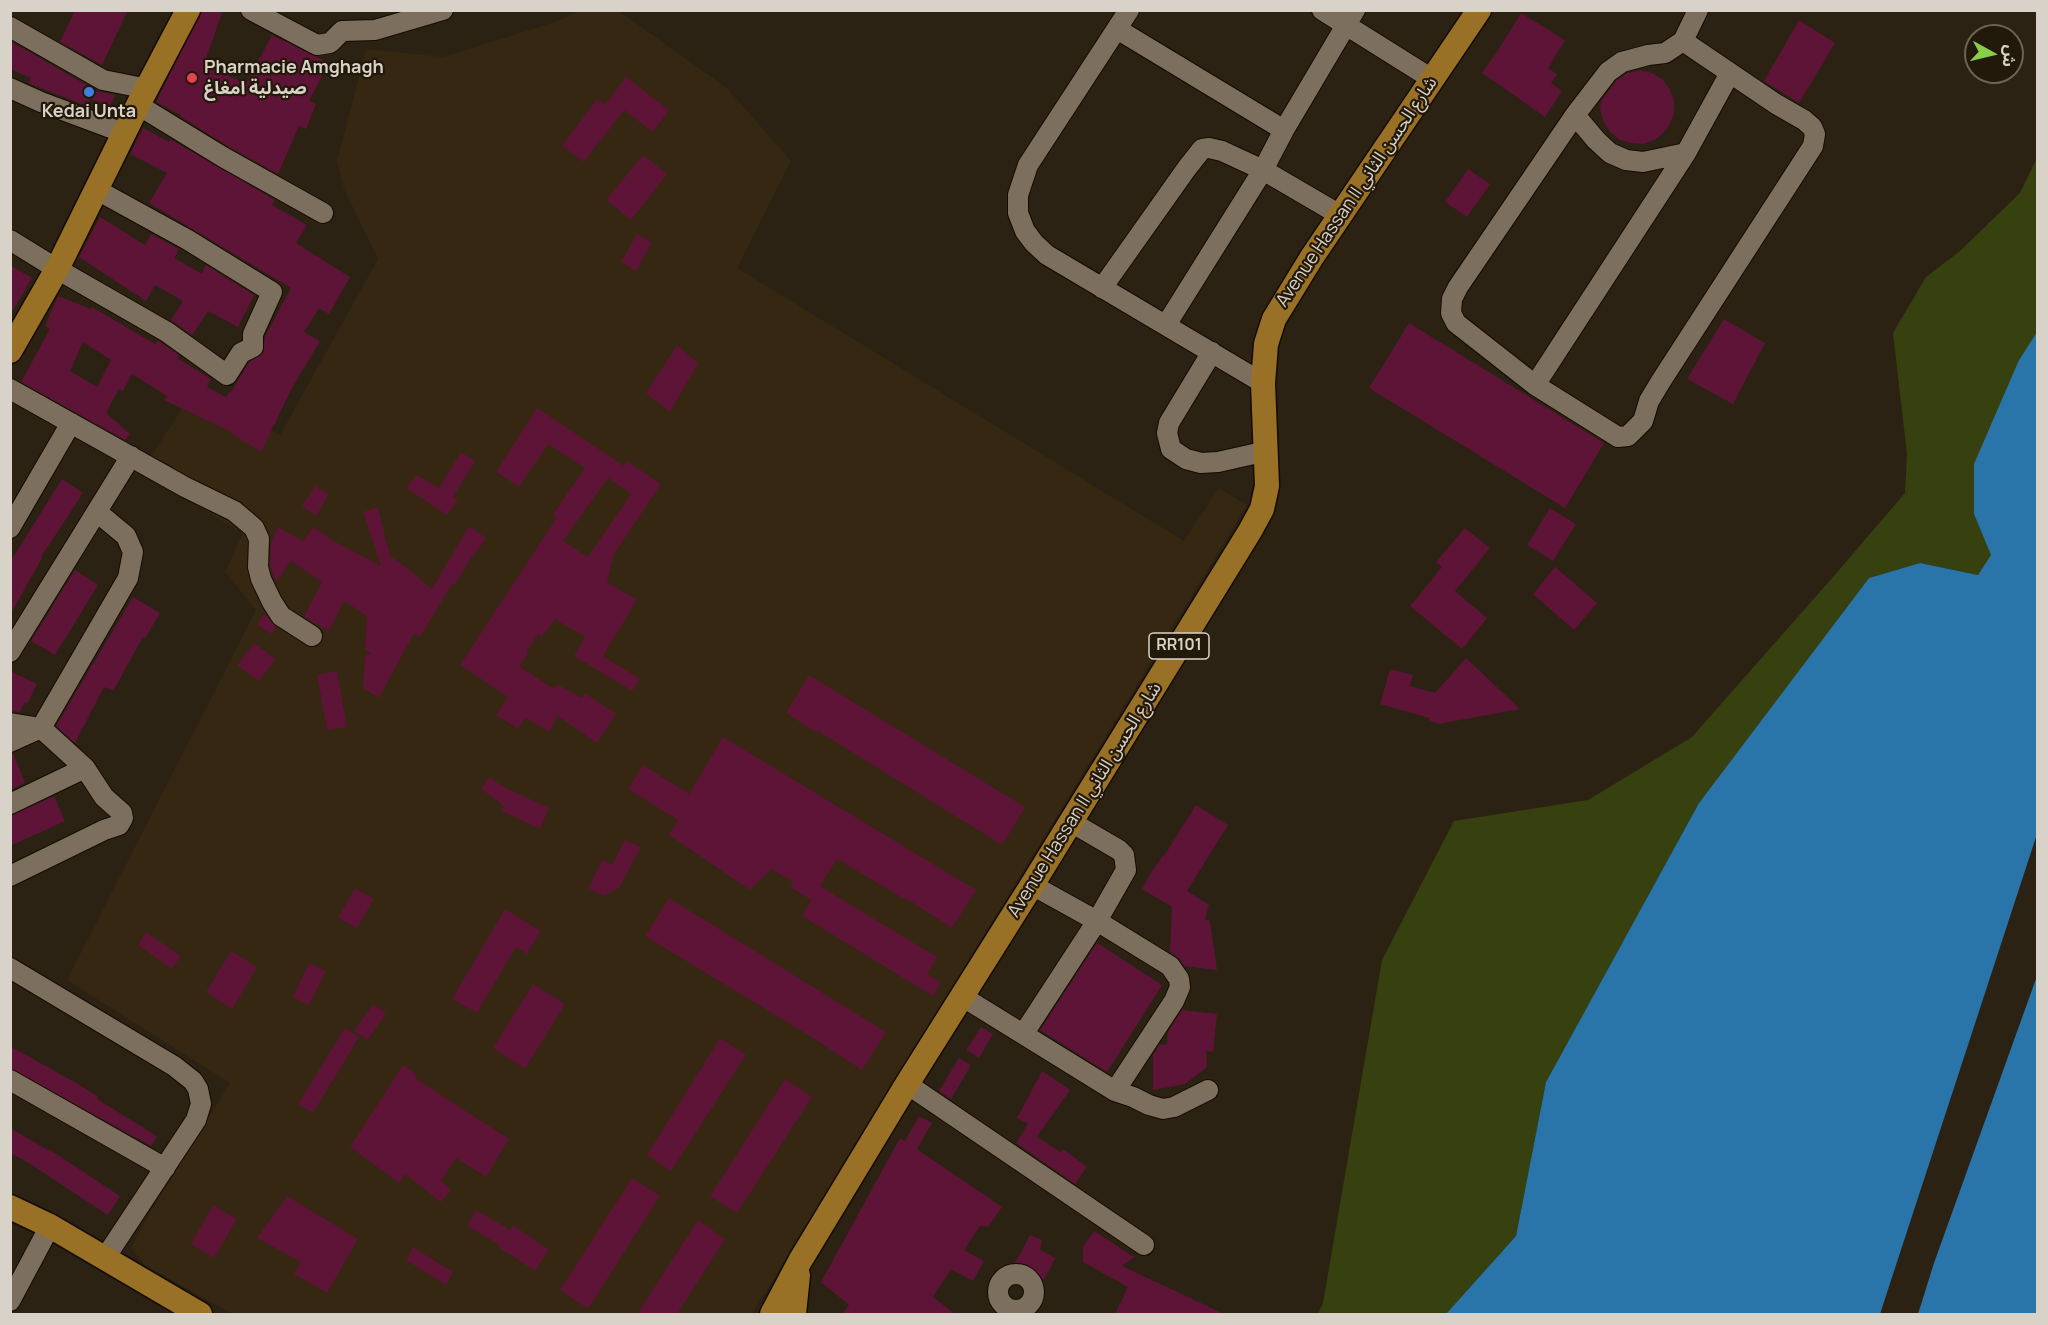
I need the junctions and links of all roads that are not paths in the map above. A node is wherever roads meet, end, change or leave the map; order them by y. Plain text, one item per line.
1 (188, 10) edge
2 (251, 10) edge
3 (443, 10) edge
4 (1129, 10) edge
5 (1322, 10) edge
6 (1479, 10) edge
7 (1698, 10) edge
8 (1351, 18) edge
9 (10, 27) edge
10 (1117, 29) junction
11 (1683, 41) junction
12 (1730, 73) junction
13 (1432, 79) junction
14 (10, 88) edge
15 (143, 97) junction
16 (1575, 115) junction
17 (1284, 130) junction
18 (124, 133) junction
19 (1686, 153) junction
20 (1263, 170) junction
21 (97, 190) junction
22 (323, 213) dead end
23 (1340, 215) junction
24 (10, 240) edge
25 (57, 269) junction
26 (1102, 288) junction
27 (1167, 326) junction
28 (10, 351) edge
29 (1212, 352) junction
30 (1263, 383) junction
31 (1535, 385) junction
32 (10, 389) edge
33 (71, 423) junction
34 (1267, 451) junction
35 (130, 456) junction
36 (97, 512) junction
37 (10, 528) edge
38 (312, 636) dead end
39 (10, 652) edge
40 (10, 723) edge
41 (41, 728) junction
42 (10, 742) edge
43 (85, 768) junction
44 (10, 804) edge
45 (1071, 822) junction
46 (10, 876) edge
47 (1032, 885) junction
48 (1097, 921) junction
49 (10, 968) edge
50 (963, 997) junction
51 (1024, 1033) junction
52 (10, 1080) edge
53 (907, 1084) junction
54 (1208, 1090) dead end
55 (1115, 1092) junction
56 (165, 1168) junction
57 (10, 1207) edge
58 (50, 1226) junction
59 (1144, 1245) dead end
60 (105, 1258) junction
61 (800, 1262) junction
62 (10, 1301) edge
63 (200, 1314) edge
64 (772, 1314) edge
65 (794, 1314) edge

1 - 15 main road
2 - 3 street
4 - 10 street
5 - 8 street
6 - 13 main road, Avenue Hassan II شارع الحسن الثاني / RR101
7 - 11 street
8 - 13 street
8 - 17 street
9 - 15 street
10 - 17 street
10 - 26 street
11 - 12 street
11 - 16 street
12 - 19 street
12 - 31 street
13 - 23 main road, Avenue Hassan II شارع الحسن الثاني / RR101
14 - 18 street
15 - 18 main road
15 - 22 street
16 - 19 street
16 - 31 street
17 - 20 street
18 - 21 main road
19 - 31 street
20 - 23 street
20 - 26 street
20 - 27 street
21 - 25 main road
21 - 25 street
23 - 30 main road, Avenue Hassan II شارع الحسن الثاني / RR101
24 - 25 street
25 - 28 main road
26 - 27 street
27 - 29 street
29 - 30 street
29 - 34 street
30 - 34 main road, Avenue Hassan II شارع الحسن الثاني / RR101
32 - 33 street
33 - 35 street
33 - 37 street
34 - 45 main road, Avenue Hassan II شارع الحسن الثاني / RR101
35 - 36 street
35 - 38 street
36 - 39 street
36 - 41 street
40 - 41 street
41 - 42 street
41 - 43 street
43 - 44 street
43 - 46 street
45 - 47 main road, Avenue Hassan II شارع الحسن الثاني / RR101
45 - 48 street
47 - 48 street
47 - 50 main road, Avenue Hassan II شارع الحسن الثاني / RR101
48 - 51 street
48 - 55 street
49 - 56 street
50 - 51 street
50 - 53 main road, Avenue Hassan II شارع الحسن الثاني / RR101
51 - 55 street
52 - 56 street
53 - 59 street
53 - 61 main road, Avenue Hassan II شارع الحسن الثاني / RR101
54 - 55 street
56 - 60 street
57 - 58 main road
58 - 60 main road
58 - 62 street
60 - 63 main road
61 - 64 main road, Avenue Hassan II شارع الحسن الثاني / RR101
61 - 65 main road, Avenue Hassan II شارع الحسن الثاني / RR101

